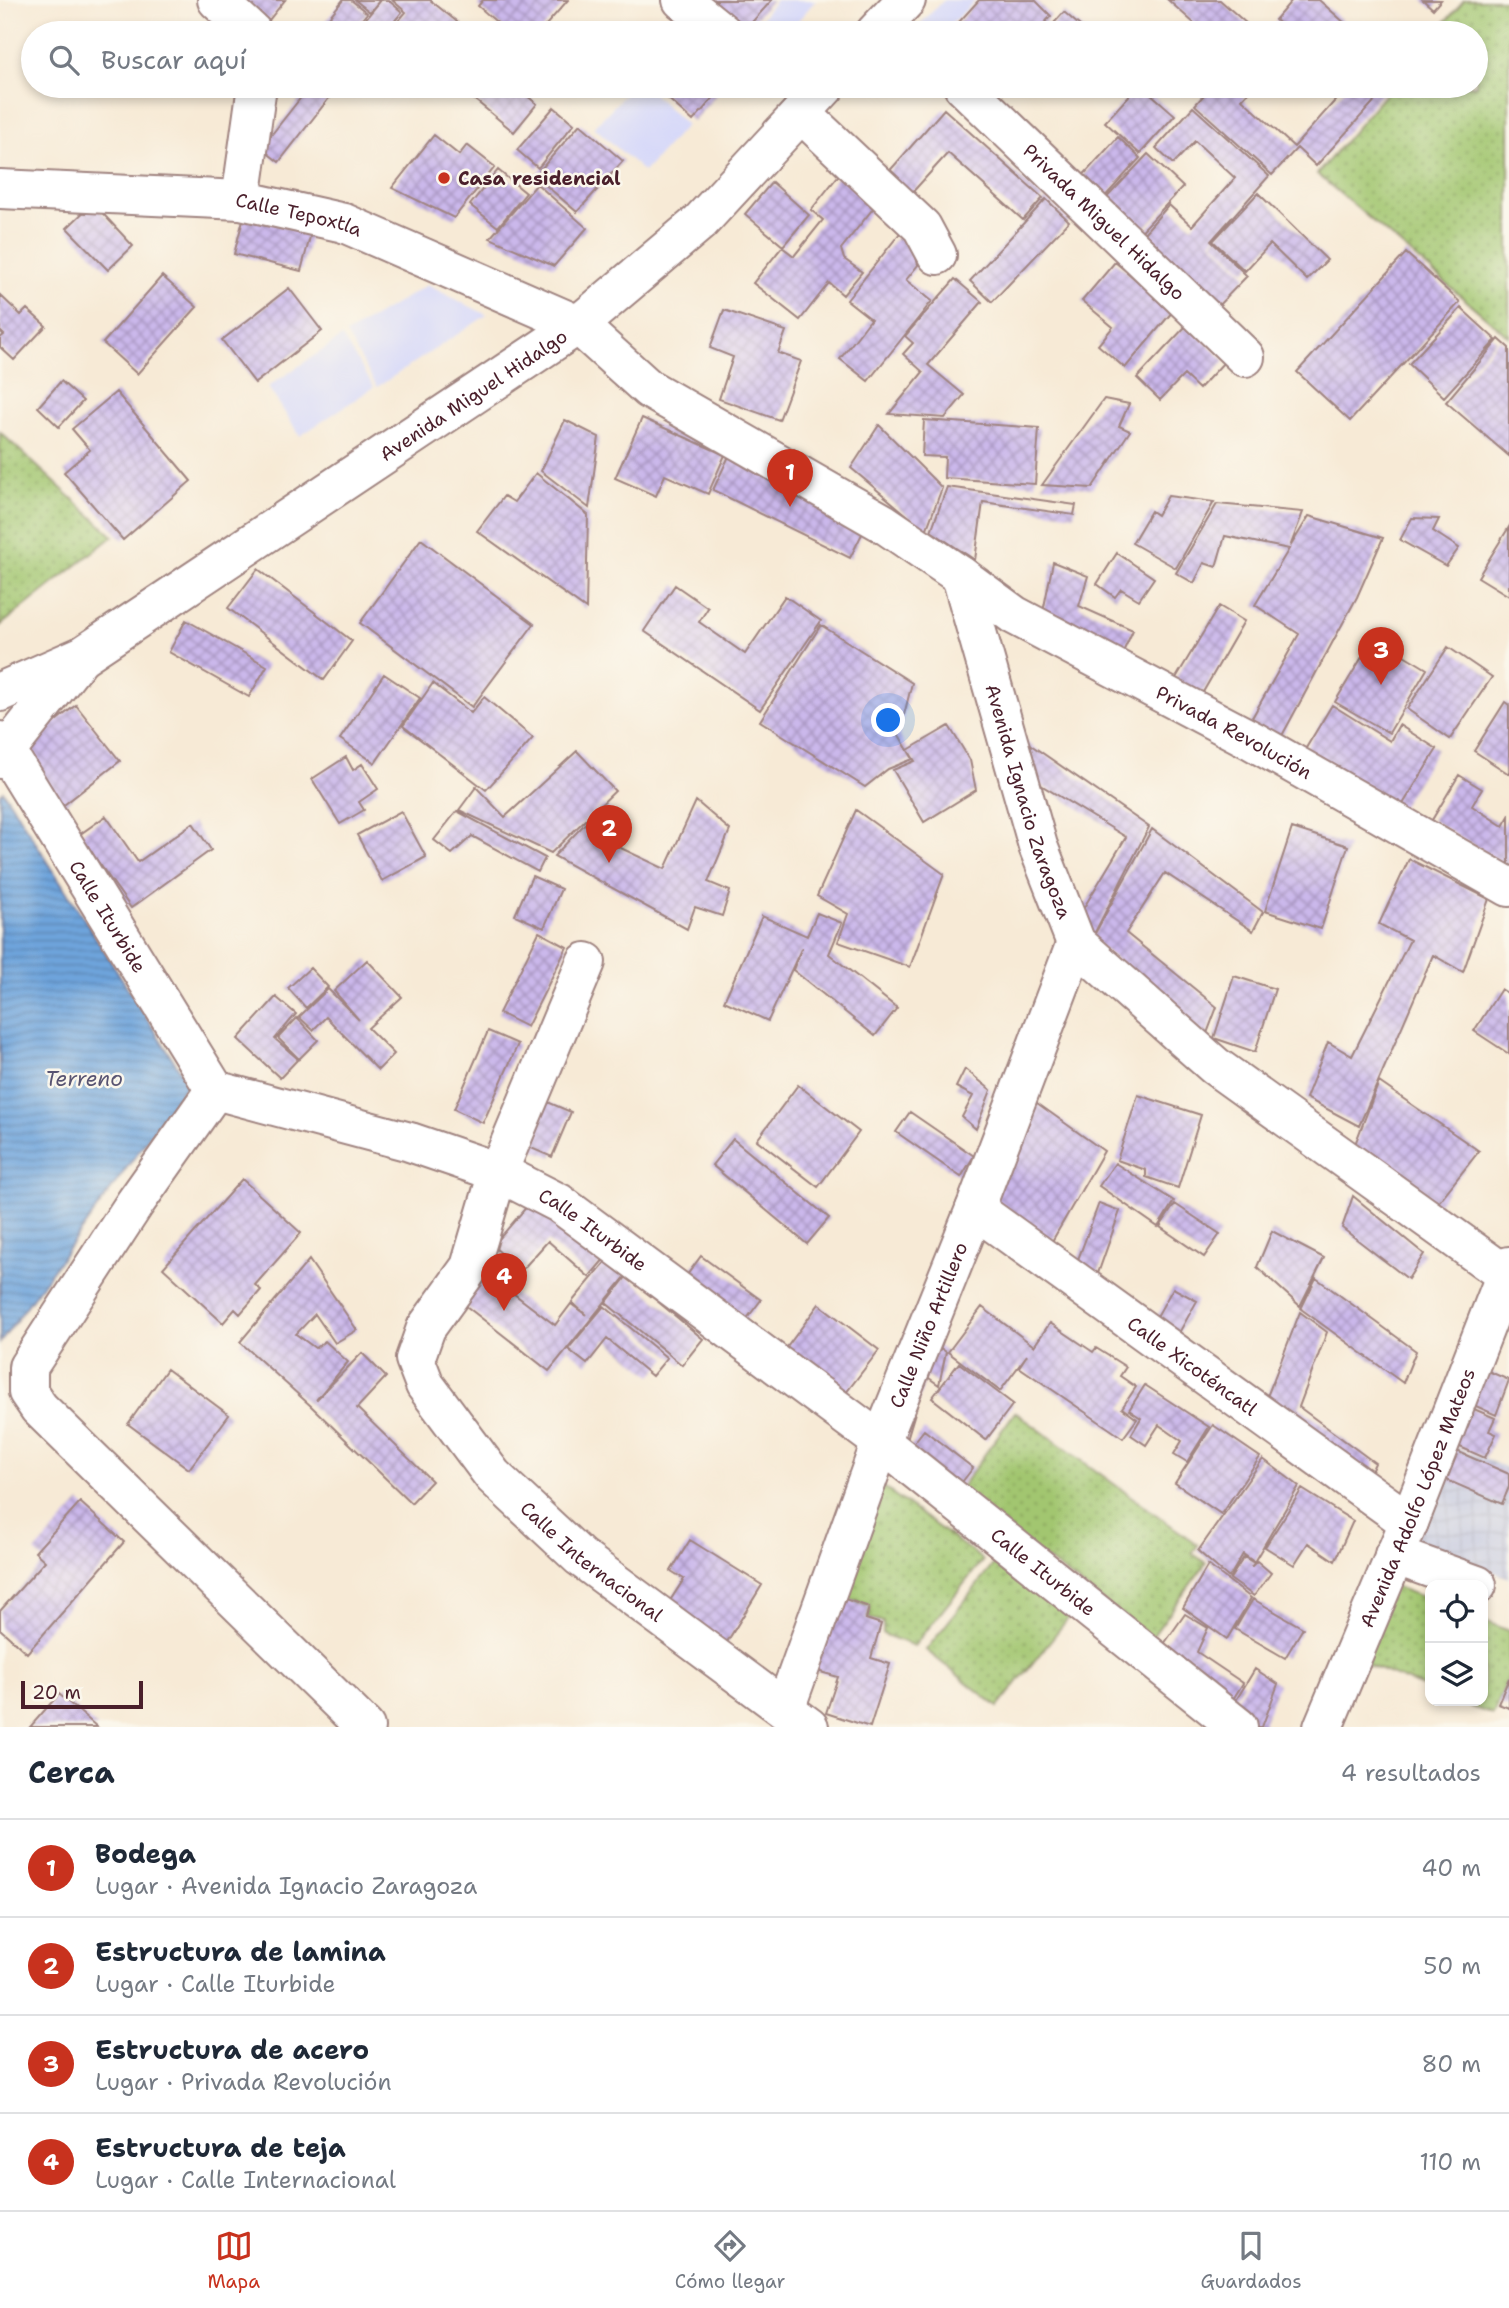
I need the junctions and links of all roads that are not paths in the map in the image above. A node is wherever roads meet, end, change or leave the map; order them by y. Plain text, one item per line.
1 (217, 0) edge
2 (682, 0) edge
3 (240, 21) edge
4 (708, 21) edge
5 (255, 98) edge
6 (805, 98) edge
7 (807, 98) edge
8 (975, 98) edge
9 (0, 189) edge
10 (241, 200) junction
11 (937, 255) dead end
12 (578, 325) junction
13 (1245, 357) dead end
14 (961, 576) junction
15 (82, 656) junction
16 (0, 692) edge
17 (3, 751) edge
18 (1509, 887) edge
19 (1076, 943) junction
20 (586, 962) dead end
21 (215, 1090) junction
22 (498, 1172) junction
23 (975, 1209) junction
24 (1507, 1271) edge
25 (1498, 1324) edge
26 (881, 1442) junction
27 (1402, 1538) junction
28 (1469, 1580) edge
29 (1488, 1589) edge
30 (1509, 1597) edge
31 (797, 1718) edge
32 (365, 1727) edge
33 (1238, 1727) edge
34 (1323, 1727) edge

1 - 3 street
2 - 4 street
5 - 10 street
6 - 12 street, Avenida Miguel Hidalgo
7 - 11 street
8 - 13 street, Privada Miguel Hidalgo
9 - 10 street, Calle Tepoxtla
10 - 12 street, Calle Tepoxtla
12 - 14 street
12 - 15 street, Avenida Miguel Hidalgo
14 - 18 street, Privada Revolución
14 - 19 street, Avenida Ignacio Zaragoza
15 - 16 street, Avenida Miguel Hidalgo
15 - 17 street, Avenida Miguel Hidalgo
17 - 21 street, Calle Iturbide
19 - 23 street, Calle Niño Artillero
19 - 24 street, Avenida Ignacio Zaragoza
20 - 22 street
21 - 22 street, Calle Iturbide
21 - 32 street
22 - 26 street, Calle Iturbide
22 - 31 street, Calle Internacional
23 - 26 street, Calle Niño Artillero
23 - 27 street, Calle Xicoténcatl
24 - 25 street, Avenida Adolfo López Mateos
25 - 27 street, Avenida Adolfo López Mateos
26 - 31 street, Calle Niño Artillero
26 - 33 street, Calle Iturbide
27 - 28 street, Calle Xicoténcatl
27 - 34 street, Avenida Adolfo López Mateos
29 - 30 street

